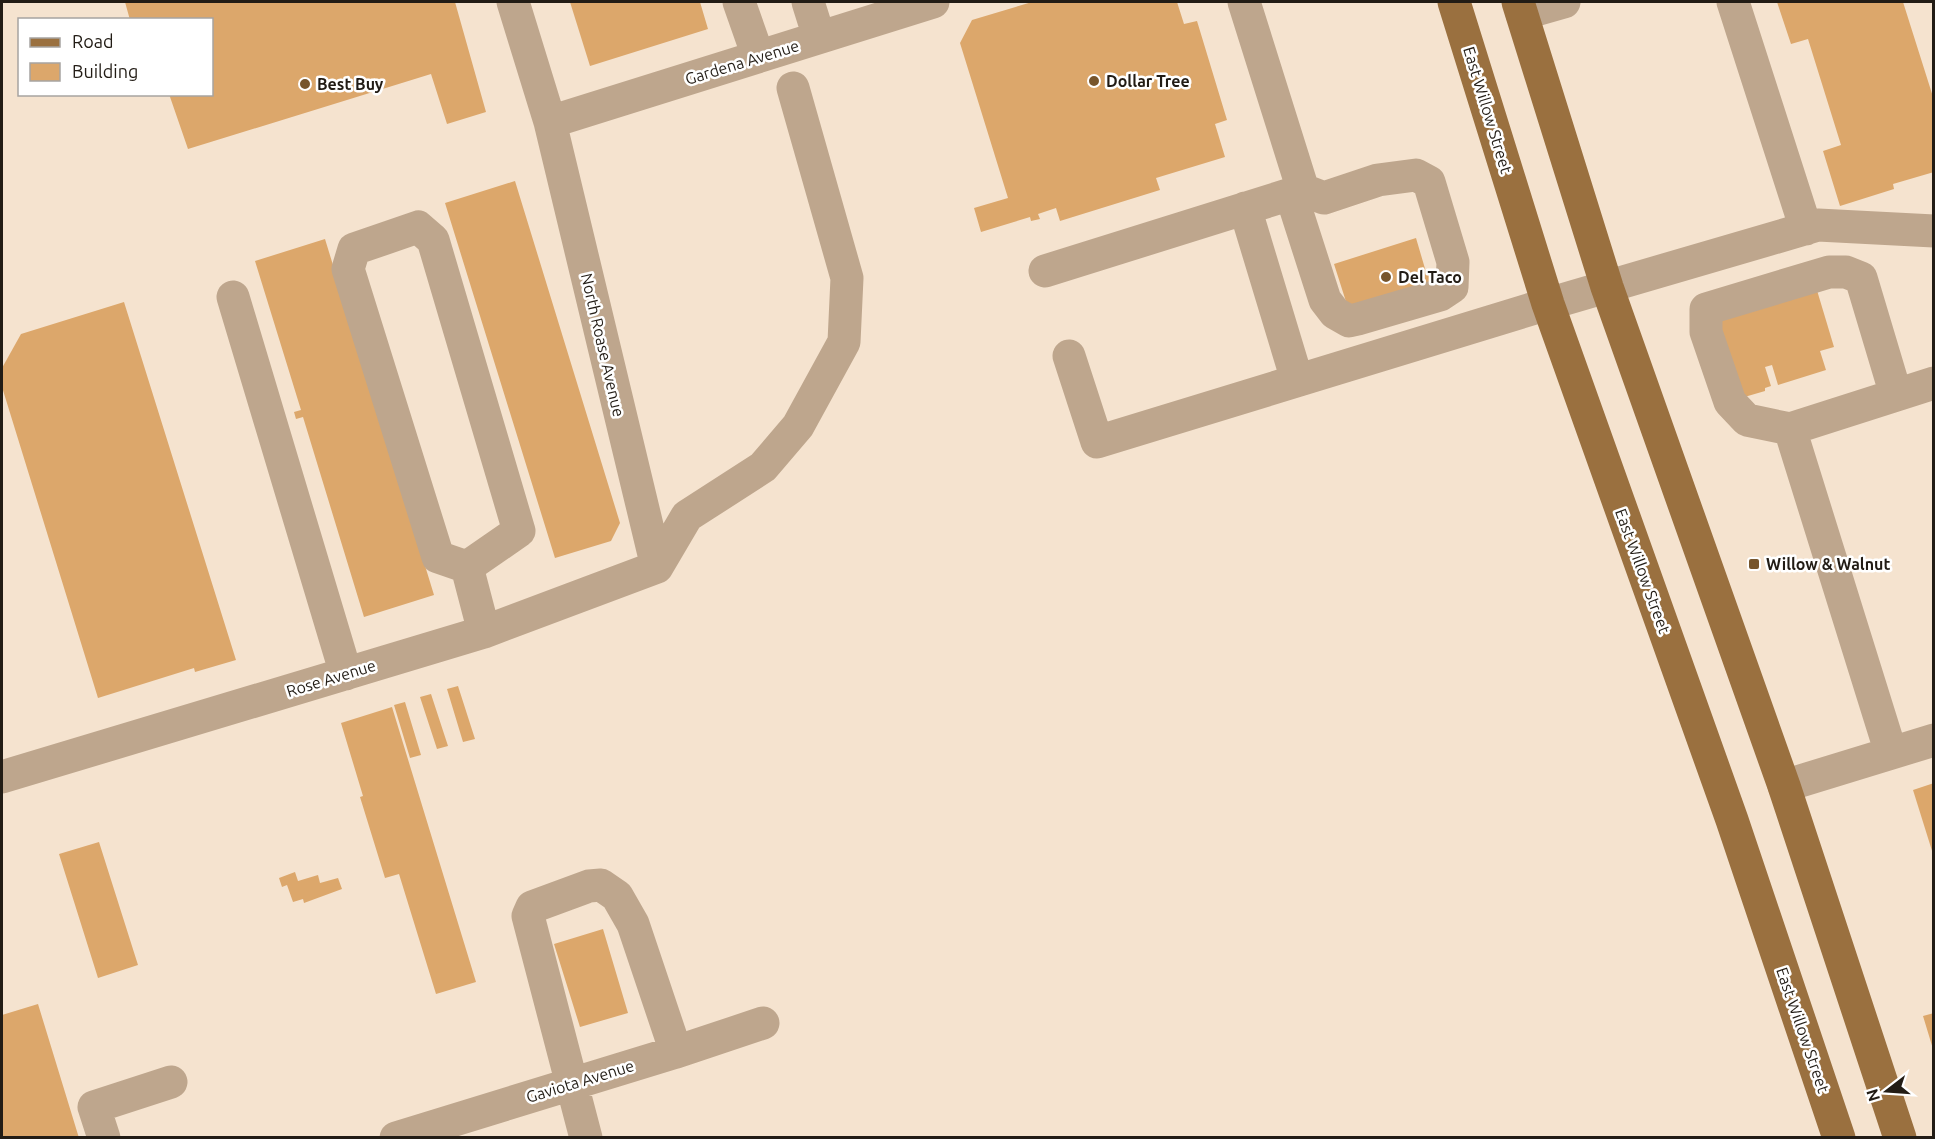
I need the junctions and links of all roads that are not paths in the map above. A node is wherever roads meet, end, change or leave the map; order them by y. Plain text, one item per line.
1 (513, 2) edge
2 (739, 2) edge
3 (808, 2) edge
4 (933, 2) edge
5 (1244, 2) edge
6 (1454, 2) edge
7 (1564, 2) edge
8 (1733, 2) edge
9 (1520, 8) edge
10 (884, 9) edge
11 (819, 37) junction
12 (758, 56) junction
13 (794, 88) dead end
14 (550, 122) junction
15 (1297, 192) junction
16 (1245, 208) junction
17 (1806, 229) junction
18 (1934, 231) edge
19 (1045, 271) dead end
20 (1607, 287) junction
21 (233, 297) dead end
22 (1548, 304) junction
23 (1069, 356) dead end
24 (1297, 380) junction
25 (1934, 383) edge
26 (1896, 395) junction
27 (1790, 429) junction
28 (467, 567) junction
29 (657, 567) junction
30 (484, 632) junction
31 (346, 674) junction
32 (1934, 740) edge
33 (1891, 753) junction
34 (2, 777) edge
35 (1784, 786) junction
36 (763, 1023) dead end
37 (676, 1052) junction
38 (171, 1082) dead end
39 (571, 1084) junction
40 (104, 1137) edge
41 (396, 1137) edge
42 (586, 1137) edge
43 (1839, 1137) edge
44 (1900, 1137) edge

1 - 14 street, North Roase Avenue
2 - 12 street
3 - 11 street
4 - 10 street, Gardena Avenue
5 - 15 street
6 - 22 main road, East Willow Street
7 - 9 street
8 - 17 street
9 - 20 main road
10 - 11 street, Gardena Avenue
11 - 12 street, Gardena Avenue
12 - 14 street, Gardena Avenue
13 - 29 street
14 - 29 street, North Roase Avenue
15 - 15 street
15 - 16 street
16 - 19 street
16 - 24 street
17 - 18 street
17 - 20 street
20 - 22 street
20 - 35 main road
21 - 31 street
22 - 24 street
22 - 43 main road, East Willow Street
23 - 24 street
25 - 26 street
26 - 27 street
26 - 27 street
27 - 33 street
28 - 28 street
28 - 30 street
29 - 30 street, Rose Avenue
30 - 31 street, Rose Avenue
31 - 34 street, Rose Avenue
32 - 33 street
33 - 35 street
35 - 44 main road
36 - 37 street, Gaviota Avenue
37 - 39 street, Gaviota Avenue
37 - 39 street
38 - 40 street
39 - 41 street, Gaviota Avenue
39 - 42 street

